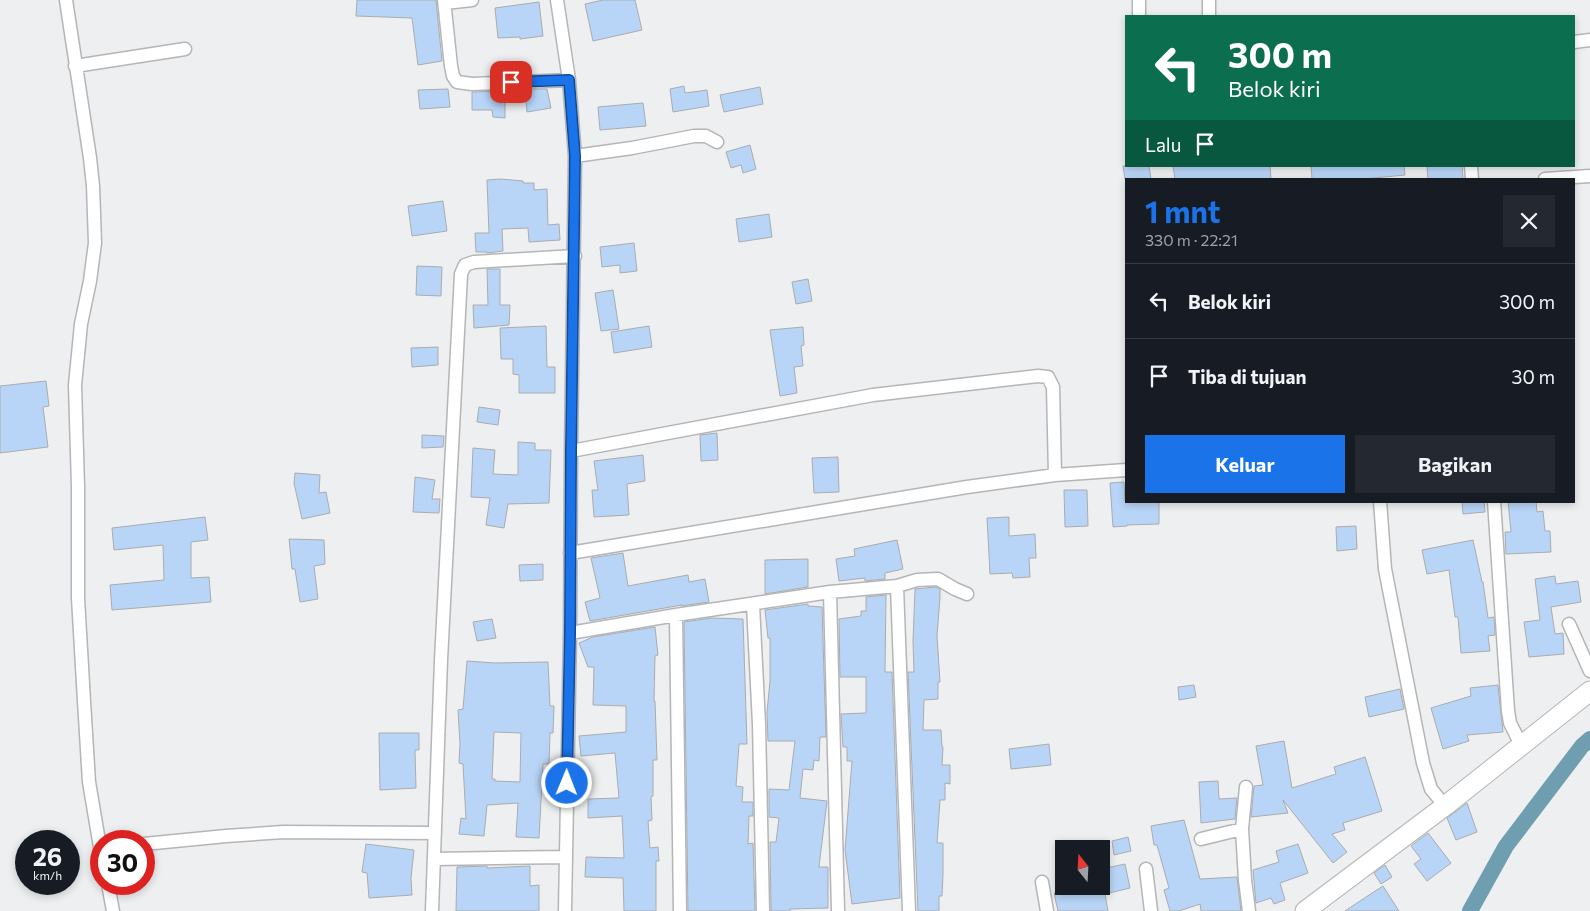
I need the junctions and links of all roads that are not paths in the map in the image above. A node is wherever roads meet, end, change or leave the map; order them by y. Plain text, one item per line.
1 (66, 0) edge
2 (472, 0) edge
3 (557, 0) edge
4 (1139, 0) edge
5 (1209, 0) edge
6 (445, 2) edge
7 (1139, 15) edge
8 (1209, 15) edge
9 (1590, 40) edge
10 (1575, 42) edge
11 (185, 49) dead end
12 (75, 66) junction
13 (569, 80) junction
14 (717, 142) dead end
15 (575, 156) junction
16 (1590, 176) edge
17 (1560, 178) edge
18 (574, 256) junction
19 (571, 451) junction
20 (1125, 470) edge
21 (1055, 475) junction
22 (1380, 503) edge
23 (1494, 503) edge
24 (570, 553) junction
25 (897, 586) junction
26 (830, 592) junction
27 (967, 594) dead end
28 (753, 605) junction
29 (676, 615) junction
30 (1569, 624) dead end
31 (570, 633) junction
32 (1590, 671) edge
33 (1590, 691) edge
34 (1521, 745) junction
35 (1246, 787) dead end
36 (1444, 806) junction
37 (1242, 829) junction
38 (97, 830) edge
39 (435, 833) junction
40 (1201, 839) dead end
41 (155, 843) edge
42 (565, 858) junction
43 (434, 860) junction
44 (1146, 869) dead end
45 (1042, 882) dead end
46 (110, 895) edge
47 (113, 911) edge
48 (432, 911) edge
49 (564, 911) edge
50 (680, 911) edge
51 (763, 911) edge
52 (838, 911) edge
53 (908, 911) edge
54 (1047, 911) edge
55 (1151, 911) edge
56 (1249, 911) edge
57 (1305, 911) edge

1 - 12 street
2 - 6 street
3 - 13 street
4 - 7 street
5 - 8 street
6 - 13 street
9 - 10 street
11 - 12 street
12 - 38 street
13 - 15 street
14 - 15 street
15 - 18 street
16 - 17 street
18 - 19 street
18 - 39 street
19 - 21 street
19 - 24 street
20 - 21 street
21 - 24 street
22 - 36 street
23 - 34 street
24 - 31 street
25 - 26 street
25 - 27 street
25 - 53 street
26 - 28 street
26 - 52 street
28 - 29 street
28 - 51 street
29 - 31 street
29 - 50 street
30 - 32 street
31 - 42 street
33 - 34 street
34 - 36 street
35 - 37 street
36 - 57 street
37 - 40 street
37 - 56 street
39 - 41 street
39 - 43 street
42 - 43 street
42 - 49 street
43 - 48 street
44 - 55 street
45 - 54 street
46 - 47 street

